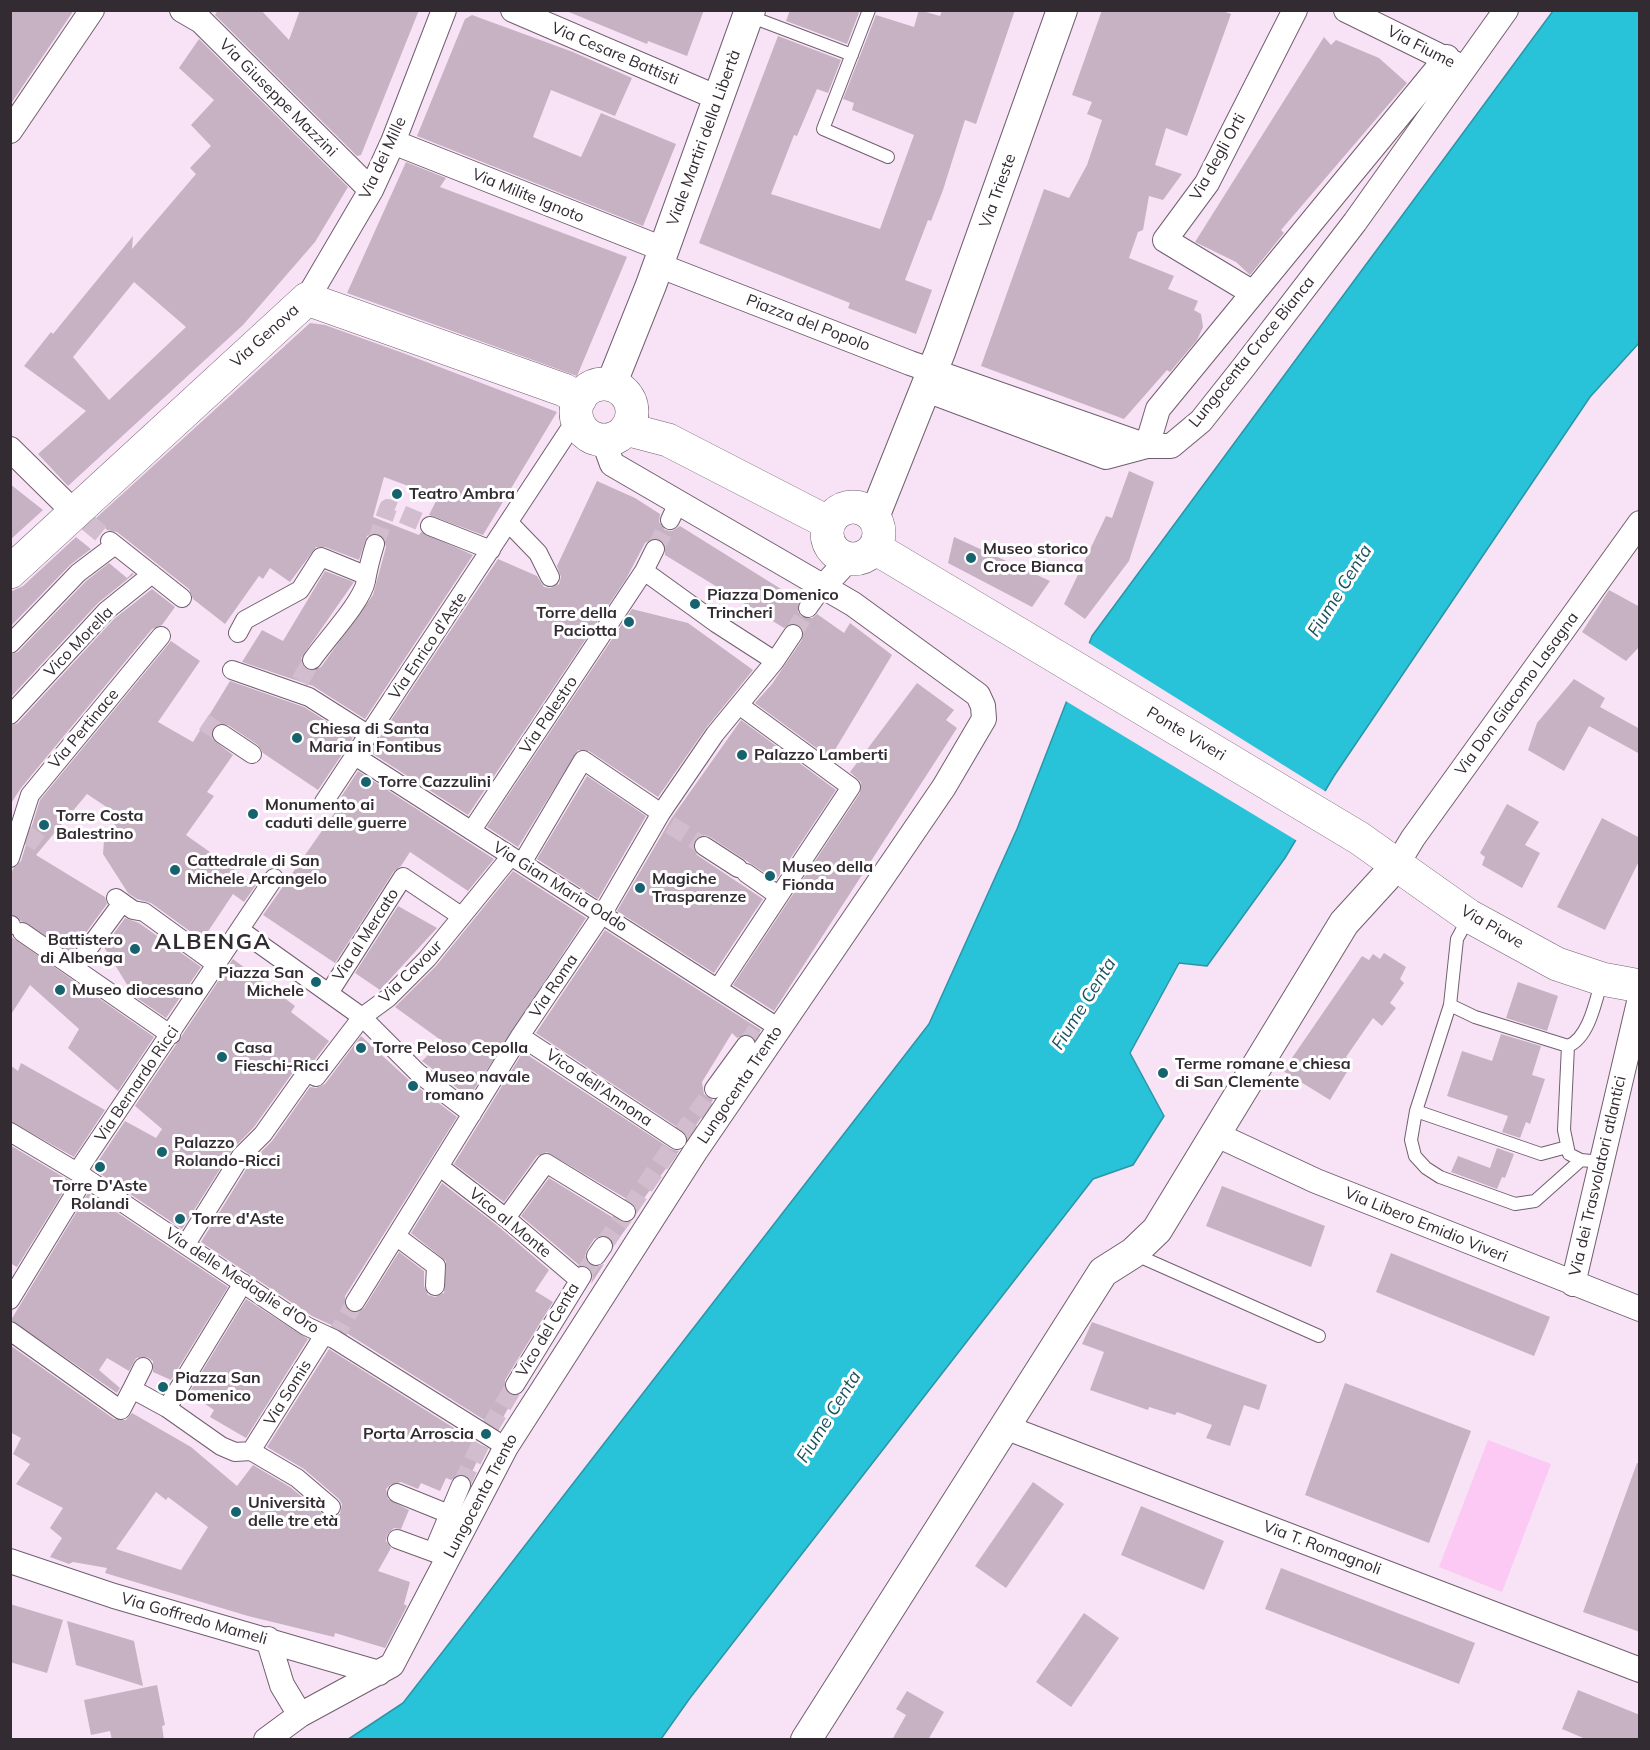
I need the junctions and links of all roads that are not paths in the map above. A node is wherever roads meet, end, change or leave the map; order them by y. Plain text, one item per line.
1 (92, 10) edge
2 (182, 10) edge
3 (444, 10) edge
4 (513, 10) edge
5 (869, 10) edge
6 (1062, 10) edge
7 (1294, 10) edge
8 (1346, 10) edge
9 (1506, 10) edge
10 (749, 13) edge
11 (852, 55) junction
12 (1455, 63) junction
13 (718, 98) junction
14 (10, 131) edge
15 (393, 142) junction
16 (888, 157) dead end
17 (371, 190) junction
18 (660, 257) junction
19 (1253, 293) junction
20 (307, 299) junction
21 (928, 380) junction
22 (611, 385) junction
23 (579, 408) junction
24 (614, 434) junction
25 (1147, 446) junction
26 (10, 448) edge
27 (80, 517) junction
28 (509, 523) junction
29 (1640, 523) edge
30 (430, 526) tunnel mouth
31 (853, 540) junction
32 (375, 544) tunnel mouth
33 (655, 549) tunnel mouth
34 (491, 550) junction
35 (644, 571) junction
36 (10, 572) edge
37 (152, 574) junction
38 (365, 574) junction
39 (550, 577) dead end
40 (823, 587) junction
41 (182, 598) dead end
42 (808, 608) tunnel mouth
43 (238, 633) dead end
44 (793, 634) tunnel mouth
45 (161, 636) dead end
46 (10, 644) edge
47 (312, 660) tunnel mouth
48 (776, 661) junction
49 (232, 670) dead end
50 (739, 705) junction
51 (10, 715) edge
52 (222, 734) tunnel mouth
53 (369, 735) junction
54 (252, 754) dead end
55 (356, 756) junction
56 (324, 802) dead end
57 (664, 818) junction
58 (18, 827) edge
59 (472, 830) junction
60 (1359, 838) joint
61 (704, 846) tunnel mouth
62 (10, 858) edge
63 (516, 860) junction
64 (1396, 866) junction
65 (274, 878) dead end
66 (779, 896) junction
67 (603, 913) junction
68 (461, 916) junction
69 (1469, 916) junction
70 (14, 927) edge
71 (240, 930) junction
72 (217, 965) junction
73 (74, 968) junction
74 (1602, 979) junction
75 (1640, 986) edge
76 (718, 988) junction
77 (328, 993) junction
78 (1640, 998) edge
79 (1450, 1005) junction
80 (362, 1017) junction
81 (768, 1024) junction
82 (171, 1035) junction
83 (520, 1036) junction
84 (746, 1045) tunnel mouth
85 (1568, 1046) junction
86 (714, 1089) tunnel mouth
87 (1416, 1111) junction
88 (472, 1114) junction
89 (10, 1132) edge
90 (1215, 1134) junction
91 (676, 1140) dead end
92 (1567, 1147) junction
93 (1591, 1161) junction
94 (440, 1167) junction
95 (81, 1174) junction
96 (626, 1212) dead end
97 (506, 1218) junction
98 (396, 1236) junction
99 (186, 1244) junction
100 (1132, 1253) junction
101 (580, 1278) joint
102 (243, 1283) junction
103 (1573, 1284) junction
104 (435, 1286) dead end
105 (11, 1298) edge
106 (355, 1302) tunnel mouth
107 (1640, 1309) edge
108 (10, 1331) edge
109 (324, 1335) junction
110 (1319, 1336) dead end
111 (143, 1367) dead end
112 (515, 1385) tunnel mouth
113 (132, 1389) junction
114 (167, 1408) junction
115 (1005, 1427) junction
116 (506, 1447) junction
117 (251, 1451) junction
118 (461, 1485) tunnel mouth
119 (397, 1493) dead end
120 (331, 1507) dead end
121 (449, 1514) junction
122 (397, 1539) dead end
123 (10, 1561) edge
124 (268, 1640) junction
125 (1640, 1670) edge
126 (379, 1673) junction
127 (300, 1715) junction
128 (266, 1740) edge
129 (806, 1740) edge

1 - 14 street
2 - 17 street, Via Giuseppe Mazzini
3 - 15 street, Via dei Mille
4 - 13 street, Via Cesare Battisti
5 - 11 lane
6 - 21 street, Via Trieste
7 - 19 street, Via degli Orti
8 - 12 street, Via Fiume
9 - 12 street, Lungocenta Croce Bianca
10 - 11 lane
10 - 13 street, Viale Martiri della Libertà
11 - 16 lane
12 - 19 street, Lungocenta Croce Bianca
12 - 25 street, Lungocenta Croce Bianca
13 - 18 street, Viale Martiri della Libertà
15 - 17 street, Via dei Mille
15 - 18 street, Via Milite Ignoto
17 - 20 street, Via dei Mille
18 - 21 street, Piazza del Popolo
18 - 22 street
19 - 25 street, Lungocenta Croce Bianca
20 - 23 main road, Via Genova
20 - 27 main road, Via Genova
21 - 25 street, Piazza del Popolo
21 - 31 street
22 - 23 main road
22 - 24 main road
23 - 24 main road
23 - 28 street, Via Enrico d'Aste
24 - 31 main road
24 - 40 street, Lungocenta Trento
26 - 27 street
27 - 36 main road, Via Genova
28 - 34 street, Via Enrico d'Aste
28 - 39 street
29 - 64 street, Via Don Giacomo Lasagna
30 - 34 street
31 - 40 street
31 - 60 main road, Ponte Viveri
32 - 38 street
33 - 35 street
34 - 53 street, Via Enrico d'Aste
35 - 48 street
35 - 59 street, Via Palestro
37 - 41 street
37 - 46 street
37 - 51 street, Vico Morella
38 - 43 street
38 - 47 street
40 - 42 street
40 - 81 street, Lungocenta Trento
44 - 48 street
45 - 58 street, Via Pertinace
48 - 50 street, Via Roma
49 - 53 street
50 - 57 street, Via Roma
50 - 66 street
52 - 54 street
53 - 55 street, Via Enrico d'Aste
55 - 56 street, Via Enrico d'Aste
55 - 59 street, Via Gian Maria Oddo
57 - 63 street, Via Cavour
57 - 67 street, Via Roma
58 - 62 street, Via Pertinace
59 - 63 street, Via Gian Maria Oddo
60 - 64 main road, Via Piave
61 - 66 street
63 - 67 street, Via Gian Maria Oddo
63 - 68 street, Via Cavour
64 - 69 main road, Via Piave
64 - 90 street
65 - 71 street
66 - 76 street
67 - 76 street, Via Gian Maria Oddo
67 - 83 street, Via Roma
68 - 77 street, Via al Mercato
68 - 80 street, Via Cavour
69 - 74 main road, Via Piave
69 - 79 lane
70 - 73 street
71 - 72 street
71 - 77 street
72 - 73 street
72 - 82 street, Via Bernardo Ricci
73 - 82 street
74 - 75 main road, Via Piave
74 - 85 lane
76 - 81 street, Via Gian Maria Oddo
77 - 80 street
78 - 93 street, Via dei Trasvolatori atlantici
79 - 85 lane
79 - 87 lane
80 - 88 street
80 - 99 street, Via Cavour
81 - 116 street, Lungocenta Trento
82 - 95 street, Via Bernardo Ricci
83 - 88 street, Via Roma
83 - 91 street, Vico dell'Annona
84 - 86 street
85 - 92 lane
87 - 92 lane
87 - 93 lane
88 - 94 street, Via Roma
89 - 95 street, Via delle Medaglie d'Oro
90 - 100 street
90 - 103 street, Via Libero Emidio Viveri
92 - 93 lane
93 - 103 street, Via dei Trasvolatori atlantici
94 - 97 street, Vico al Monte
94 - 98 street, Via Roma
95 - 99 street, Via delle Medaglie d'Oro
95 - 105 street, Via Bernardo Ricci
96 - 97 street
97 - 101 street, Vico al Monte
98 - 104 street
98 - 106 street, Via Roma
99 - 102 street, Via delle Medaglie d'Oro
100 - 110 lane
100 - 115 street
101 - 112 street, Vico del Centa
102 - 109 street, Via delle Medaglie d'Oro
102 - 114 street
103 - 107 street, Via Libero Emidio Viveri
108 - 113 street
109 - 116 street, Via delle Medaglie d'Oro
109 - 117 street, Via Somis
111 - 113 street
113 - 114 street
114 - 117 street
115 - 125 street, Via T. Romagnoli
115 - 129 street
116 - 126 street, Lungocenta Trento
117 - 120 street
118 - 121 street
119 - 121 street
121 - 122 street
123 - 124 street, Via Goffredo Mameli
124 - 126 street, Via Goffredo Mameli
124 - 127 street
126 - 127 street, Lungocenta Trento
127 - 128 street, Lungocenta Trento

